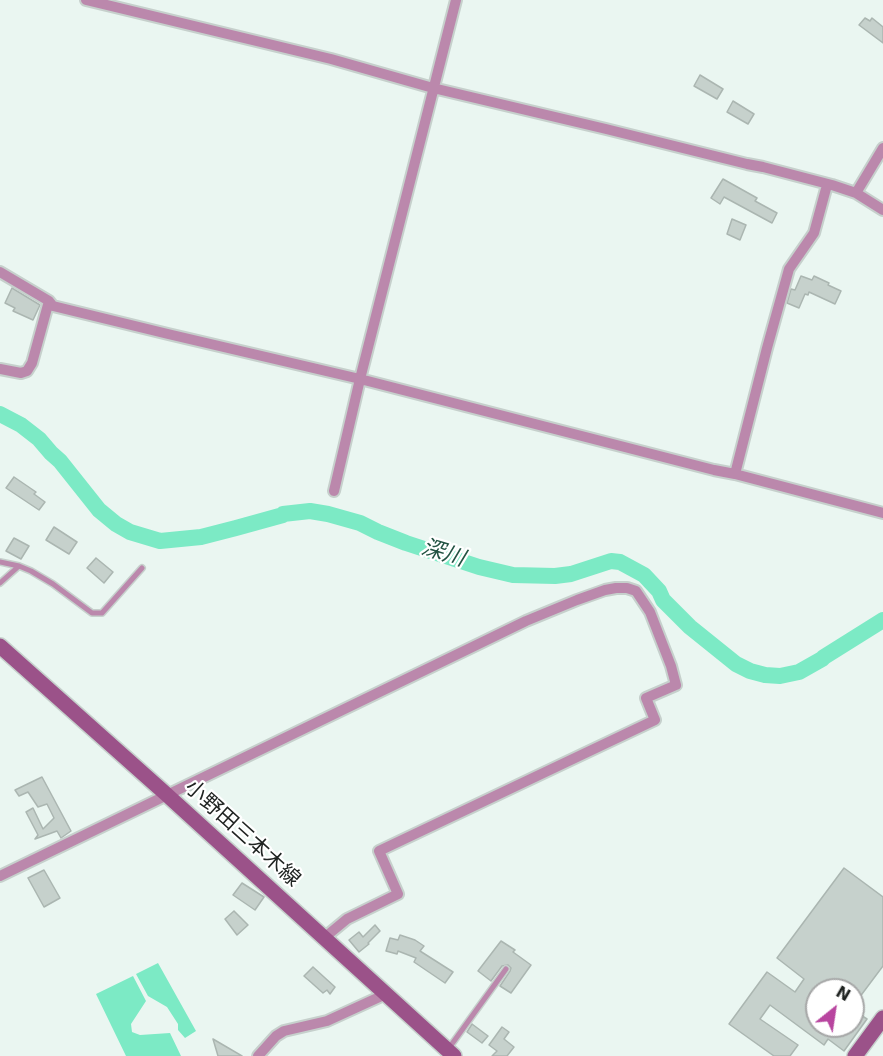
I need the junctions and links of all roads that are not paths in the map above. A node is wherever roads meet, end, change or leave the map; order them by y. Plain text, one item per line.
1 (86, 0) edge
2 (456, 0) edge
3 (433, 88) junction
4 (883, 148) edge
5 (827, 184) junction
6 (856, 193) junction
7 (883, 210) edge
8 (0, 272) edge
9 (49, 301) junction
10 (0, 369) edge
11 (360, 379) junction
12 (735, 474) junction
13 (334, 490) dead end
14 (883, 513) edge
15 (0, 562) edge
16 (19, 566) junction
17 (142, 568) dead end
18 (0, 583) edge
19 (0, 646) edge
20 (166, 794) junction
21 (0, 876) edge
22 (324, 938) junction
23 (506, 969) dead end
24 (386, 994) junction
25 (883, 1018) edge
26 (451, 1053) edge
27 (258, 1056) edge
28 (855, 1056) edge

1 - 3 street
2 - 3 street
3 - 5 street
3 - 11 street
4 - 6 street
5 - 6 street
5 - 12 street
6 - 7 street
8 - 9 street
9 - 10 street
9 - 11 street
11 - 12 street
11 - 13 street
12 - 14 street
15 - 16 lane
16 - 17 lane
16 - 18 lane
19 - 20 main road, 小野田三本木線
20 - 21 street
20 - 22 main road, 小野田三本木線
20 - 22 street
22 - 24 main road, 小野田三本木線
23 - 26 lane
24 - 26 main road, 小野田三本木線
24 - 27 street
25 - 28 main road

